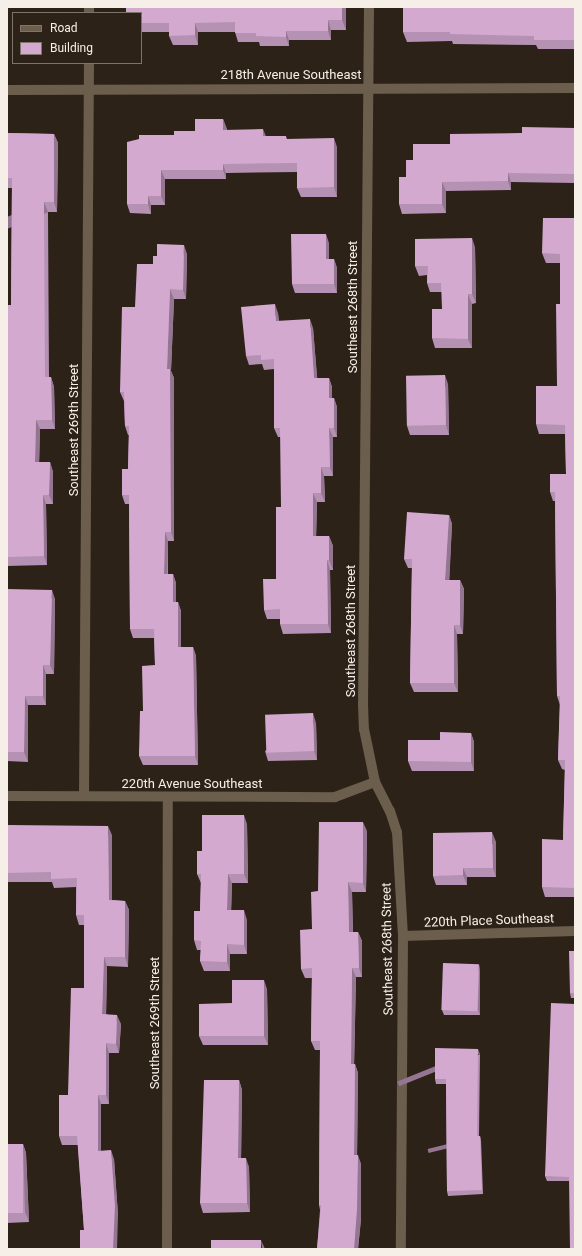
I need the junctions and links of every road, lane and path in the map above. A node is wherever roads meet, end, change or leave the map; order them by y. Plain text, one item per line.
1 (369, 7) edge
2 (89, 64) edge
3 (368, 88) junction
4 (575, 88) edge
5 (7, 90) edge
6 (89, 90) junction
7 (375, 782) junction
8 (7, 796) edge
9 (84, 796) junction
10 (168, 797) junction
11 (575, 931) edge
12 (403, 936) junction
13 (167, 1249) edge
14 (401, 1249) edge

1 - 3 street, Southeast 268th Street
2 - 6 street, Southeast 269th Street
3 - 4 street, 218th Avenue Southeast
3 - 6 street, 218th Avenue Southeast
3 - 7 street, Southeast 268th Street
5 - 6 street, 218th Avenue Southeast
6 - 9 street, Southeast 269th Street
7 - 10 street, 220th Avenue Southeast
7 - 12 street, Southeast 268th Street
8 - 9 street, 220th Avenue Southeast
9 - 10 street, 220th Avenue Southeast
10 - 13 street, Southeast 269th Street
11 - 12 street, 220th Place Southeast
12 - 14 street, Southeast 268th Street

